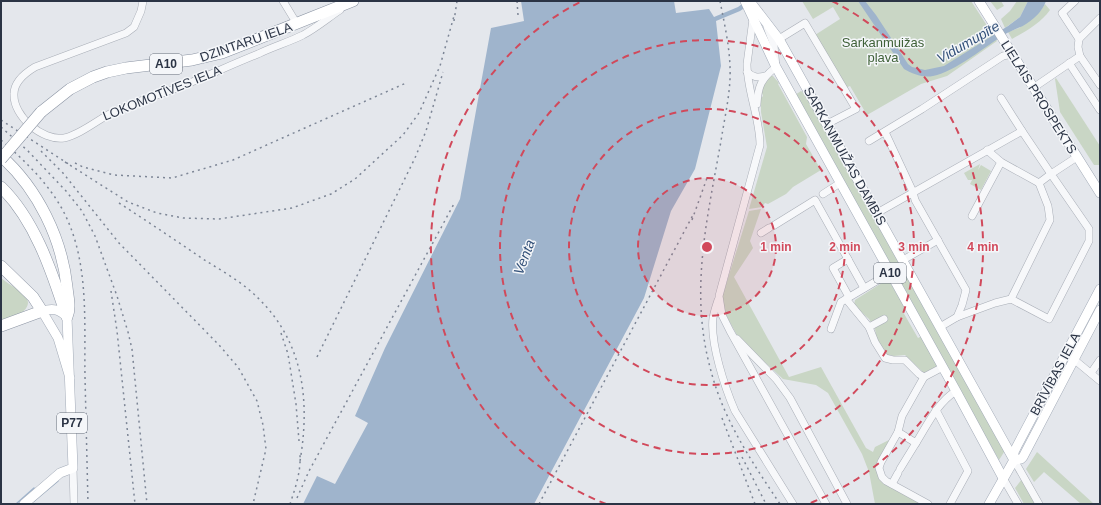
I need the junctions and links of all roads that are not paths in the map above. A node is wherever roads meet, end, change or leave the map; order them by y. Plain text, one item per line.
1 (143, 1) edge
2 (283, 1) edge
3 (745, 1) edge
4 (978, 1) edge
5 (1075, 1) edge
6 (351, 2) edge
7 (752, 9) edge
8 (1100, 18) edge
9 (766, 23) junction
10 (297, 24) junction
11 (779, 39) junction
12 (1079, 39) junction
13 (1012, 54) junction
14 (1080, 56) junction
15 (1070, 63) junction
16 (776, 67) junction
17 (747, 72) junction
18 (765, 76) junction
19 (1100, 85) edge
20 (1033, 88) junction
21 (1001, 98) dead end
22 (1100, 110) edge
23 (756, 114) junction
24 (827, 124) junction
25 (1022, 131) junction
26 (885, 132) junction
27 (22, 134) junction
28 (869, 140) dead end
29 (987, 150) junction
30 (1, 151) edge
31 (1077, 157) junction
32 (1, 158) edge
33 (1001, 162) junction
34 (1051, 174) junction
35 (1039, 183) junction
36 (840, 184) junction
37 (1, 187) edge
38 (913, 192) junction
39 (1100, 193) edge
40 (819, 197) junction
41 (877, 213) junction
42 (972, 216) dead end
43 (761, 233) dead end
44 (938, 240) junction
45 (848, 259) junction
46 (903, 260) junction
47 (1, 266) edge
48 (890, 273) junction
49 (864, 288) junction
50 (1100, 289) edge
51 (719, 296) junction
52 (847, 298) junction
53 (1011, 299) junction
54 (1100, 310) edge
55 (42, 311) junction
56 (67, 317) junction
57 (957, 317) junction
58 (884, 319) dead end
59 (1, 326) edge
60 (869, 327) junction
61 (940, 327) junction
62 (830, 329) dead end
63 (730, 331) junction
64 (1066, 354) junction
65 (1074, 359) junction
66 (1100, 360) edge
67 (942, 367) junction
68 (1091, 373) junction
69 (924, 377) junction
70 (70, 378) junction
71 (1100, 381) edge
72 (956, 391) junction
73 (936, 410) junction
74 (898, 432) junction
75 (916, 443) junction
76 (1014, 460) junction
77 (73, 468) junction
78 (1003, 478) junction
79 (892, 484) junction
80 (24, 504) edge
81 (74, 504) edge
82 (793, 504) edge
83 (826, 504) edge
84 (847, 504) edge
85 (928, 504) edge
86 (950, 504) edge
87 (989, 504) edge
88 (1018, 504) edge
89 (1039, 504) edge

1 - 6 street, LOKOMOTĪVES IELA
2 - 10 street
3 - 7 main road, SARKANMUIŽAS DAMBIS / A10
4 - 13 main road, LIELAIS PROSPEKTS
5 - 12 street
6 - 10 highway, DZINTARU IELA / A10
7 - 9 main road, SARKANMUIŽAS DAMBIS / A10
7 - 16 main road, SARKANMUIŽAS DAMBIS / A10
7 - 17 street
8 - 12 street
9 - 11 main road, SARKANMUIŽAS DAMBIS / A10
9 - 16 street
10 - 27 highway, DZINTARU IELA / A10, bridge
11 - 24 main road, SARKANMUIŽAS DAMBIS / A10
11 - 24 street
12 - 14 street
13 - 20 main road, LIELAIS PROSPEKTS
13 - 26 street
14 - 15 street
14 - 19 street
15 - 20 street
15 - 22 street
16 - 18 street
16 - 36 main road, SARKANMUIŽAS DAMBIS / A10
17 - 18 street
17 - 23 street
18 - 23 street
20 - 31 main road, LIELAIS PROSPEKTS
21 - 25 street
23 - 51 street
24 - 41 main road, SARKANMUIŽAS DAMBIS / A10
25 - 29 street
25 - 34 street
26 - 28 street
26 - 38 street
27 - 30 highway, A10, bridge
27 - 32 highway, DZINTARU IELA / A10, bridge
29 - 33 street
29 - 38 street
31 - 34 street
31 - 39 main road, LIELAIS PROSPEKTS
32 - 56 highway, A10
33 - 35 street
33 - 42 street
34 - 35 street
34 - 53 street
35 - 53 street
36 - 40 street
36 - 48 main road, SARKANMUIŽAS DAMBIS / A10
37 - 56 highway
38 - 41 street
38 - 44 street
40 - 43 street
40 - 45 street
41 - 46 main road, SARKANMUIŽAS DAMBIS / A10
44 - 46 street
44 - 57 street
45 - 49 street
45 - 52 street
46 - 61 main road, SARKANMUIŽAS DAMBIS / A10
47 - 55 highway
48 - 49 street
48 - 67 main road, SARKANMUIŽAS DAMBIS / A10
49 - 52 street
50 - 64 main road, BRĪVĪBAS IELA
51 - 63 street
51 - 82 street
52 - 60 street
52 - 62 street
53 - 57 street
54 - 65 main road, BRĪVĪBAS IELA
55 - 56 main road
55 - 59 highway
55 - 70 main road, P77
56 - 70 main road, P77
57 - 61 street
58 - 60 street
60 - 69 street
61 - 76 main road, SARKANMUIŽAS DAMBIS / A10
63 - 83 street
63 - 84 street
64 - 65 street
64 - 76 main road, BRĪVĪBAS IELA
65 - 68 street
65 - 76 main road, BRĪVĪBAS IELA
66 - 68 street
67 - 69 street
67 - 72 main road, SARKANMUIŽAS DAMBIS / A10
68 - 71 street
69 - 74 street
70 - 77 main road, P77
72 - 73 street
72 - 78 main road, SARKANMUIŽAS DAMBIS / A10
73 - 75 street
73 - 86 street
74 - 75 street
74 - 79 street
75 - 79 street
76 - 78 main road, BRĪVĪBAS IELA
76 - 89 street, SARKANMUIŽAS DAMBIS
77 - 80 main road
77 - 81 street, P77
78 - 87 main road, BRĪVĪBAS IELA
78 - 88 street, SARKANMUIŽAS DAMBIS
79 - 85 street

